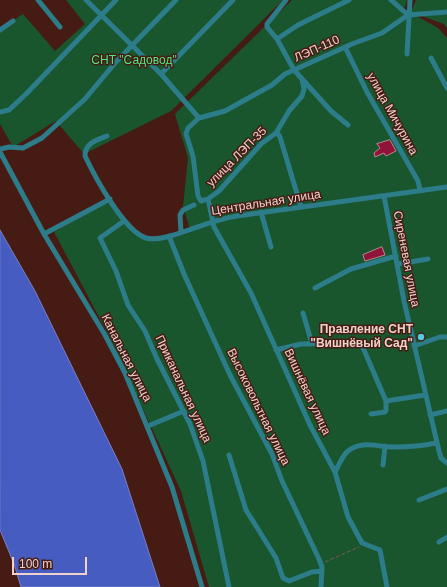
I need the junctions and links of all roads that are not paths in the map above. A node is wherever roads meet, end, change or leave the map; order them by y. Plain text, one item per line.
1 (38, 0) edge
2 (86, 0) edge
3 (116, 0) edge
4 (176, 0) edge
5 (233, 0) edge
6 (286, 0) edge
7 (348, 0) edge
8 (391, 0) edge
9 (410, 0) edge
10 (447, 12) edge
11 (408, 15) junction
12 (101, 16) junction
13 (13, 22) dead end
14 (60, 27) dead end
15 (0, 30) edge
16 (277, 39) junction
17 (132, 46) junction
18 (344, 47) junction
19 (407, 54) dead end
20 (431, 58) dead end
21 (294, 70) junction
22 (161, 74) junction
23 (302, 79) junction
24 (447, 88) edge
25 (0, 112) edge
26 (199, 118) junction
27 (348, 125) dead end
28 (276, 132) junction
29 (107, 136) dead end
30 (0, 151) edge
31 (447, 187) edge
32 (420, 190) junction
33 (384, 196) junction
34 (110, 199) junction
35 (208, 199) junction
36 (194, 205) dead end
37 (301, 207) junction
38 (261, 212) junction
39 (213, 220) junction
40 (124, 221) junction
41 (181, 232) junction
42 (44, 234) junction
43 (169, 236) junction
44 (272, 247) dead end
45 (396, 256) junction
46 (428, 259) dead end
47 (398, 264) junction
48 (315, 288) dead end
49 (303, 313) dead end
50 (447, 337) edge
51 (312, 344) junction
52 (414, 346) junction
53 (276, 350) junction
54 (425, 395) junction
55 (386, 402) junction
56 (184, 411) junction
57 (447, 411) edge
58 (371, 414) dead end
59 (430, 415) junction
60 (148, 426) junction
61 (436, 443) junction
62 (385, 446) junction
63 (229, 455) dead end
64 (447, 463) edge
65 (383, 465) dead end
66 (335, 472) junction
67 (447, 489) edge
68 (419, 500) dead end
69 (447, 537) edge
70 (439, 542) dead end
71 (322, 571) junction
72 (202, 587) edge
73 (229, 587) edge
74 (321, 587) edge
75 (387, 587) edge

1 - 14 street
2 - 12 street
3 - 12 street
4 - 17 street
5 - 22 street
6 - 16 street
7 - 16 street
8 - 11 street
9 - 11 street
10 - 11 street
11 - 18 street, ЛЭП-110
11 - 19 street
12 - 17 street
12 - 25 street
13 - 15 street
16 - 21 street
17 - 22 street
17 - 30 street
18 - 21 street, ЛЭП-110
18 - 32 street, улица Мичурина
20 - 24 street
21 - 23 street
21 - 26 street, ЛЭП-110
22 - 26 street
23 - 27 street
23 - 28 street, улица ЛЭП-35
26 - 35 street, улица ЛЭП-35
28 - 35 street, улица ЛЭП-35
28 - 37 street
29 - 34 street, Центральная улица
30 - 42 street, Канальная улица
31 - 32 street, Центральная улица
32 - 33 street, Центральная улица
33 - 37 street, Центральная улица
33 - 45 street, Сиреневая улица
34 - 40 street, Центральная улица
34 - 42 street
35 - 39 street, Вишнёвая улица
36 - 41 street
37 - 38 street, Центральная улица
38 - 39 street, Центральная улица
38 - 44 street
39 - 41 street, Центральная улица
39 - 53 street, Вишнёвая улица
40 - 43 street, Центральная улица
40 - 56 street, Приканальная улица
41 - 43 street, Центральная улица
42 - 60 street, Канальная улица
43 - 71 street, Высоковольтная улица
45 - 47 street, Сиреневая улица
45 - 48 street
46 - 47 street
47 - 52 street, Сиреневая улица
49 - 51 street
50 - 52 street
51 - 53 street
51 - 55 street
52 - 54 street, Сиреневая улица
53 - 66 street, Вишнёвая улица
54 - 55 street
54 - 59 street, Сиреневая улица
55 - 58 street
56 - 60 street
56 - 73 street, Приканальная улица
57 - 59 street
59 - 61 street, Сиреневая улица
60 - 72 street, Канальная улица
61 - 62 street
61 - 64 street, Сиреневая улица
62 - 65 street
62 - 66 street
63 - 71 street
66 - 75 street, Вишнёвая улица
67 - 68 street
69 - 70 street
71 - 74 street, Высоковольтная улица

